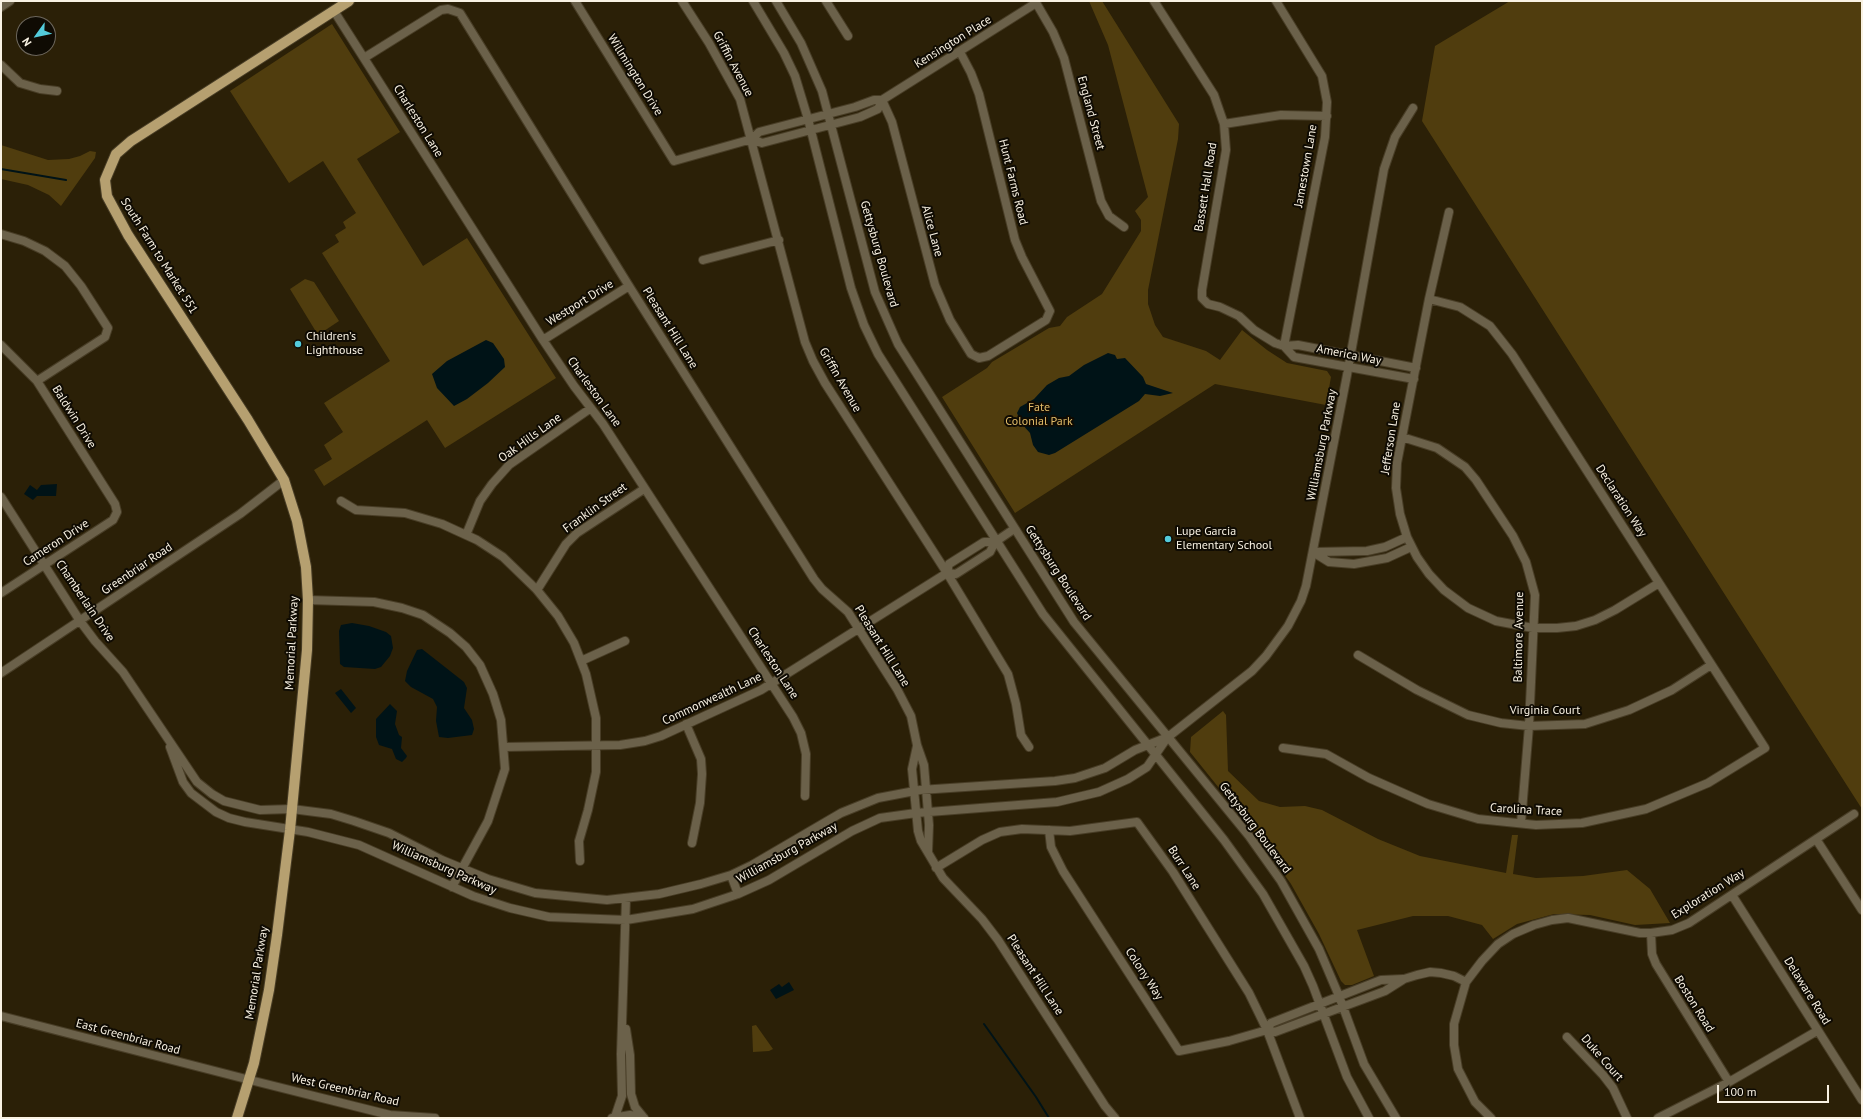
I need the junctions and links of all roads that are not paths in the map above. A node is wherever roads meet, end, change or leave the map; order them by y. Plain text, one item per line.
1 (10, 1) edge
2 (349, 1) edge
3 (575, 1) edge
4 (682, 1) edge
5 (753, 1) edge
6 (776, 1) edge
7 (826, 1) edge
8 (1154, 1) edge
9 (1276, 1) edge
10 (1036, 2) edge
11 (1, 7) edge
12 (334, 10) junction
13 (848, 36) dead end
14 (960, 52) junction
15 (364, 58) junction
16 (1, 65) edge
17 (56, 91) dead end
18 (882, 100) junction
19 (1413, 108) dead end
20 (828, 114) junction
21 (1327, 116) junction
22 (808, 119) junction
23 (1224, 124) junction
24 (831, 125) junction
25 (811, 131) junction
26 (752, 139) junction
27 (674, 161) joint
28 (1449, 212) dead end
29 (1124, 227) dead end
30 (1, 234) edge
31 (779, 240) junction
32 (703, 260) dead end
33 (629, 286) junction
34 (1202, 298) joint
35 (1429, 299) junction
36 (543, 340) junction
37 (1, 345) edge
38 (1284, 346) junction
39 (1350, 355) junction
40 (979, 358) joint
41 (1348, 367) junction
42 (1416, 368) junction
43 (1414, 379) junction
44 (37, 381) junction
45 (590, 408) junction
46 (1402, 437) junction
47 (284, 480) junction
48 (644, 488) junction
49 (1, 496) edge
50 (341, 501) dead end
51 (116, 508) joint
52 (1014, 529) junction
53 (466, 535) junction
54 (1407, 537) junction
55 (996, 542) junction
56 (1411, 547) junction
57 (1314, 552) junction
58 (45, 564) junction
59 (947, 573) junction
60 (1659, 583) junction
61 (537, 590) junction
62 (1, 593) edge
63 (308, 600) junction
64 (80, 620) junction
65 (1533, 628) junction
66 (860, 629) junction
67 (625, 641) dead end
68 (1358, 655) dead end
69 (581, 661) junction
70 (1712, 665) junction
71 (1, 673) edge
72 (772, 684) junction
73 (686, 724) junction
74 (1529, 726) junction
75 (166, 736) junction
76 (1168, 737) junction
77 (596, 745) junction
78 (917, 745) junction
79 (1148, 745) junction
80 (504, 747) junction
81 (1029, 747) dead end
82 (1283, 748) dead end
83 (1765, 748) joint
84 (1155, 754) junction
85 (926, 790) junction
86 (914, 791) junction
87 (805, 796) dead end
88 (292, 810) junction
89 (928, 812) junction
90 (916, 813) junction
91 (1854, 814) dead end
92 (1522, 823) junction
93 (290, 830) junction
94 (1049, 830) junction
95 (1816, 839) junction
96 (692, 842) dead end
97 (928, 852) junction
98 (580, 861) dead end
99 (936, 868) junction
100 (462, 869) junction
101 (731, 875) junction
102 (452, 887) junction
103 (738, 894) junction
104 (1732, 895) junction
105 (626, 899) junction
106 (1862, 910) edge
107 (626, 920) junction
108 (1650, 933) junction
109 (1404, 979) junction
110 (1466, 982) junction
111 (1339, 996) junction
112 (1320, 1003) junction
113 (1343, 1007) junction
114 (623, 1012) junction
115 (1324, 1014) junction
116 (1, 1016) edge
117 (1267, 1030) junction
118 (1818, 1031) junction
119 (1567, 1037) dead end
120 (250, 1080) junction
121 (1729, 1082) junction
122 (1862, 1100) edge
123 (613, 1117) edge
124 (237, 1118) edge
125 (435, 1118) edge
126 (644, 1118) edge
127 (1115, 1118) edge
128 (1300, 1118) edge
129 (1369, 1118) edge
130 (1396, 1118) edge
131 (1491, 1118) edge
132 (1627, 1118) edge
133 (1658, 1118) edge

1 - 11 street
2 - 12 main road, South Farm to Market 551
3 - 27 street, Willmington Drive
4 - 26 street, Griffin Avenue
5 - 22 street
6 - 20 street, Gettysburg Boulevard
7 - 13 street
8 - 23 street, Bassett Hall Road
9 - 21 street, Jamestown Lane
10 - 14 street, Kensington Place
10 - 29 street, England Street
12 - 15 street, Charleston Lane
12 - 47 main road, South Farm to Market 551
14 - 18 street, Kensington Place
14 - 40 street, Hunt Farms Road
15 - 33 street, Pleasant Hill Lane
15 - 36 street, Charleston Lane
16 - 17 street
18 - 20 street, Kensington Place
18 - 24 street, Kensington Place
18 - 40 street, Alice Lane
19 - 39 street, Williamsburg Parkway
20 - 22 street, Kensington Place
20 - 24 street, Gettysburg Boulevard
21 - 23 street
21 - 38 street, Jamestown Lane
22 - 25 street
22 - 26 street, Kensington Place
23 - 34 street, Bassett Hall Road
24 - 25 street, Kensington Place
24 - 52 street, Gettysburg Boulevard
25 - 26 street, Kensington Place
25 - 55 street
26 - 27 street, Kensington Place
26 - 31 street, Griffin Avenue
28 - 35 street, Jefferson Lane
30 - 44 street
31 - 32 street
31 - 59 street, Griffin Avenue
33 - 36 street, Westport Drive
33 - 66 street, Pleasant Hill Lane
34 - 38 street, America Way
35 - 42 street, Jefferson Lane
35 - 60 street, Declaration Way
36 - 45 street, Charleston Lane
37 - 44 street, Baldwin Drive
38 - 39 street, America Way
38 - 41 street, America Way
39 - 41 street, Williamsburg Parkway
39 - 42 street, America Way
41 - 43 street, America Way
41 - 57 street, Williamsburg Parkway
42 - 43 street, Jefferson Lane
43 - 46 street, Jefferson Lane
44 - 51 street, Baldwin Drive
45 - 48 street, Charleston Lane
45 - 53 street, Oak Hills Lane
46 - 54 street, Jefferson Lane
46 - 65 street, Baltimore Avenue
47 - 63 main road, Memorial Parkway
47 - 64 street, Greenbriar Road
48 - 61 street, Franklin Street
48 - 72 street, Charleston Lane
49 - 58 street, Chamberlain Drive
50 - 53 street
51 - 58 street, Cameron Drive
52 - 55 street
52 - 76 street, Gettysburg Boulevard
53 - 61 street
54 - 56 street, Jefferson Lane
54 - 57 street
55 - 59 street, Commonwealth Lane
55 - 59 street, Commonwealth Lane
55 - 79 street
56 - 57 street
56 - 65 street, Jefferson Lane
57 - 76 street, Williamsburg Parkway
58 - 62 street, Cameron Drive
58 - 64 street, Chamberlain Drive
59 - 66 street, Commonwealth Lane
59 - 81 street, Griffin Avenue
60 - 65 street, Jefferson Lane
60 - 70 street, Declaration Way
61 - 69 street
63 - 80 street
63 - 88 main road, Memorial Parkway
64 - 71 street, Greenbriar Road
64 - 75 street, Chamberlain Drive
65 - 74 street, Baltimore Avenue
66 - 72 street, Commonwealth Lane
66 - 78 street, Pleasant Hill Lane
67 - 69 street
68 - 74 street, Virginia Court
69 - 77 street
70 - 74 street, Virginia Court
70 - 83 street, Declaration Way
72 - 73 street, Commonwealth Lane
72 - 87 street, Charleston Lane
73 - 77 street, Commonwealth Lane
73 - 96 street
74 - 92 street, Baltimore Avenue
75 - 88 street, Chamberlain Drive
75 - 93 street, Chamberlain Drive
76 - 79 street, Williamsburg Parkway
76 - 84 street, Williamsburg Parkway
76 - 111 street, Gettysburg Boulevard
77 - 80 street, Commonwealth Lane
77 - 98 street
78 - 85 street, Pleasant Hill Lane
78 - 86 street, Pleasant Hill Lane
79 - 84 street
79 - 85 street, Williamsburg Parkway
80 - 100 street
82 - 92 street, Carolina Trace
83 - 92 street, Carolina Trace
84 - 89 street, Williamsburg Parkway
84 - 112 street
85 - 86 street, Williamsburg Parkway
85 - 89 street, Pleasant Hill Lane
86 - 90 street, Pleasant Hill Lane
86 - 101 street, Williamsburg Parkway
88 - 93 main road, Memorial Parkway
88 - 100 street, Williamsburg Parkway
89 - 90 street, Williamsburg Parkway
89 - 97 street, Pleasant Hill Lane
90 - 97 street, Pleasant Hill Lane
90 - 103 street, Williamsburg Parkway
91 - 95 street, Exploration Way
93 - 102 street, Williamsburg Parkway
93 - 120 main road, Memorial Parkway
94 - 99 street, Burr Lane
94 - 117 street, Burr Lane
94 - 117 street, Colony Way
95 - 104 street, Exploration Way
95 - 106 street
97 - 99 street, Pleasant Hill Lane
99 - 127 street, Pleasant Hill Lane
100 - 102 street
100 - 105 street, Williamsburg Parkway
101 - 103 street
101 - 105 street, Williamsburg Parkway
102 - 107 street, Williamsburg Parkway
103 - 107 street, Williamsburg Parkway
104 - 108 street, Exploration Way
104 - 118 street, Delaware Road
105 - 107 street
107 - 114 street
108 - 110 street, Exploration Way
108 - 121 street, Boston Road
109 - 110 street, Colony Way
109 - 111 street, Colony Way
109 - 113 street, Colony Way
110 - 131 street, Exploration Way
111 - 112 street, Colony Way
111 - 113 street, Gettysburg Boulevard
112 - 115 street
112 - 117 street, Colony Way
113 - 115 street, Colony Way
113 - 130 street, Gettysburg Boulevard
114 - 123 street
114 - 126 street
115 - 117 street, Colony Way
115 - 129 street
116 - 120 street, East Greenbriar Road
117 - 128 street, Burr Lane
118 - 121 street
118 - 122 street, Delaware Road
119 - 132 street, Duke Court
120 - 124 main road, Memorial Parkway
120 - 125 street, West Greenbriar Road
121 - 133 street
123 - 126 street

